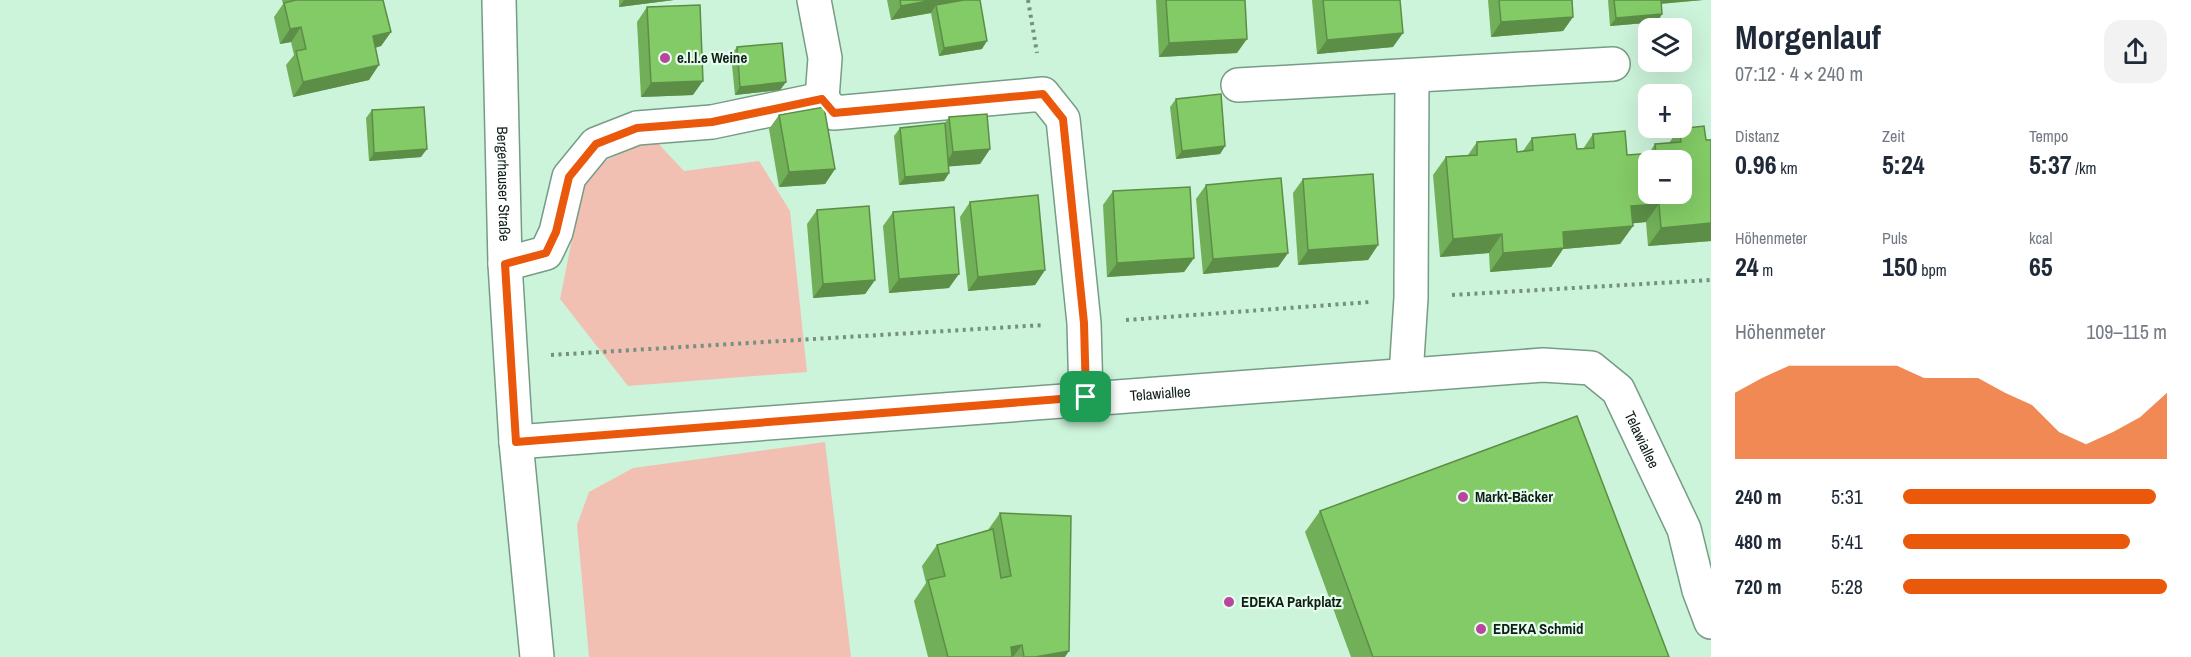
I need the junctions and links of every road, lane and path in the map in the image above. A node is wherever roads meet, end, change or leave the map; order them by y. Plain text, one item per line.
1 (499, 0) edge
2 (814, 0) edge
3 (1028, 0) edge
4 (1613, 64) dead end
5 (1412, 76) junction
6 (1238, 85) dead end
7 (1043, 94) junction
8 (822, 99) junction
9 (505, 264) junction
10 (1406, 375) junction
11 (1086, 397) junction
12 (516, 442) junction
13 (1697, 530) edge
14 (1711, 622) edge
15 (537, 657) edge

1 - 9 street, Bergerhauser Straße
2 - 8 street
3 - 7 path
4 - 5 street
5 - 6 street
5 - 10 street
7 - 8 street
7 - 11 street
8 - 9 street
9 - 12 street, Bergerhauser Straße
10 - 11 street, Telawiallee
10 - 13 street, Telawiallee
11 - 12 street, Telawiallee
12 - 15 street, Bergerhauser Straße
13 - 14 street, Telawiallee

